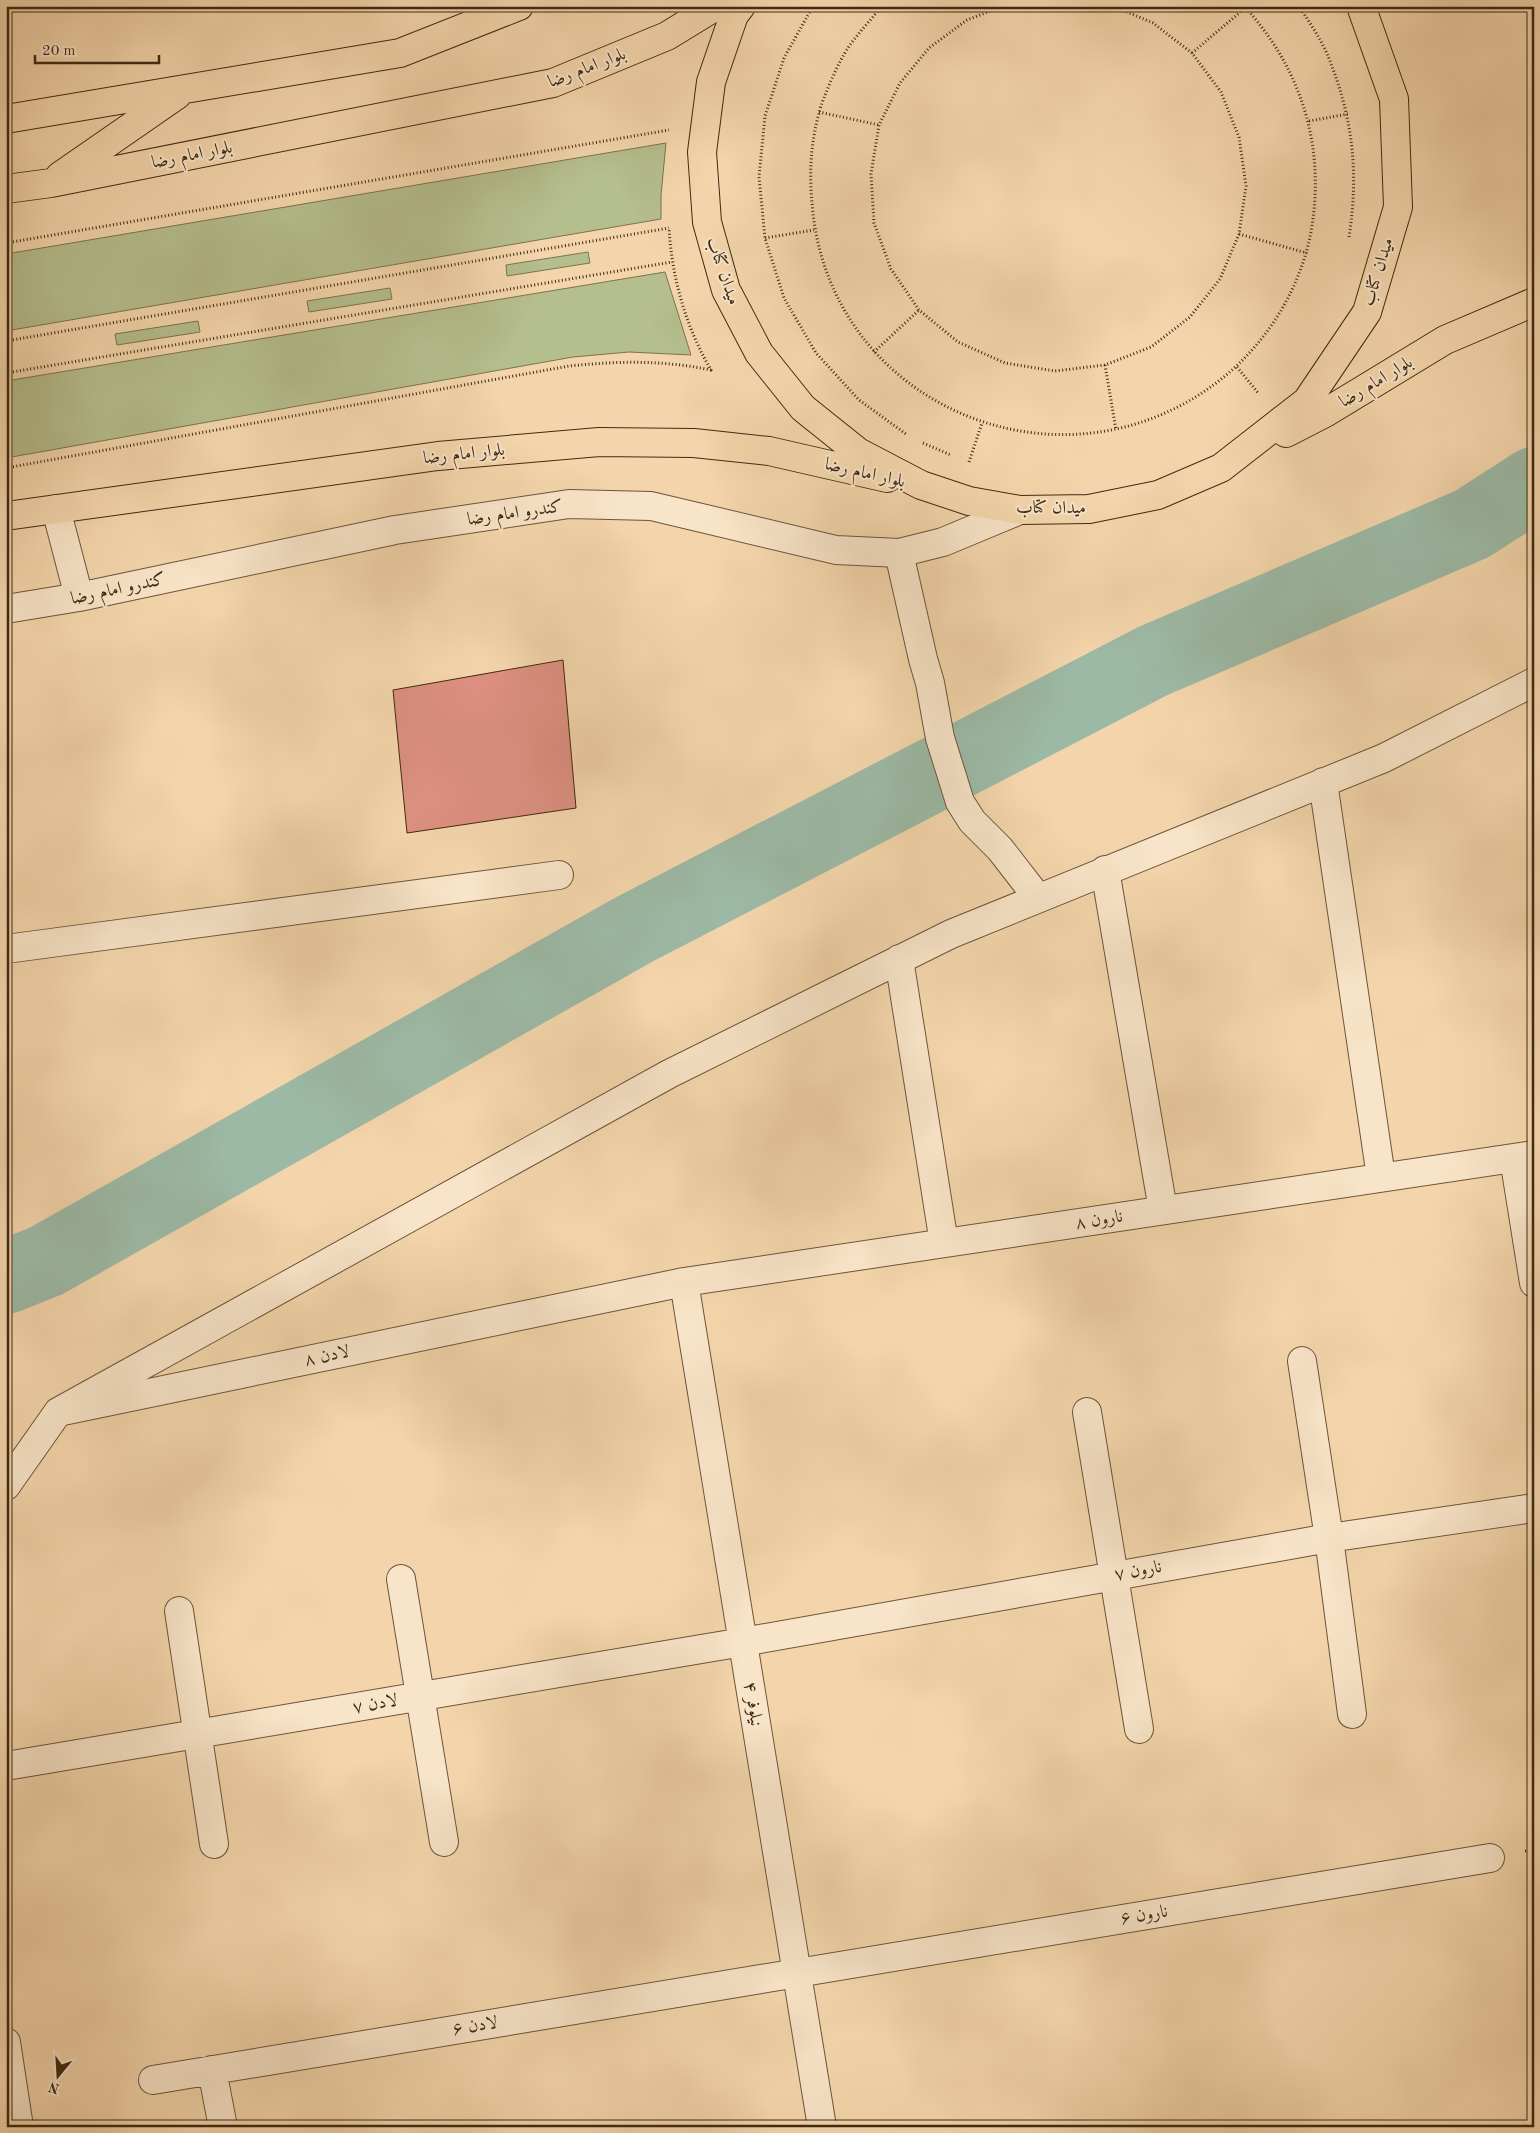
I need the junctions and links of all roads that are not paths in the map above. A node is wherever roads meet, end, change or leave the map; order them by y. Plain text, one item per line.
1 (519, 6) edge
2 (716, 6) edge
3 (740, 6) edge
4 (1361, 6) edge
5 (182, 91) junction
6 (6, 119) edge
7 (50, 183) junction
8 (6, 190) edge
9 (1534, 302) edge
10 (1221, 468) junction
11 (920, 486) junction
12 (56, 508) junction
13 (1020, 510) junction
14 (6, 516) edge
15 (899, 553) junction
16 (80, 597) junction
17 (6, 609) edge
18 (1534, 682) edge
19 (1323, 782) junction
20 (1105, 870) junction
21 (559, 876) dead end
22 (1038, 898) junction
23 (6, 949) edge
24 (899, 959) junction
25 (1524, 1156) edge
26 (1381, 1178) junction
27 (1163, 1210) junction
28 (944, 1243) junction
29 (684, 1282) junction
30 (1534, 1283) edge
31 (1302, 1361) dead end
32 (58, 1412) junction
33 (1087, 1412) dead end
34 (6, 1486) edge
35 (1534, 1508) edge
36 (1329, 1538) junction
37 (1113, 1576) junction
38 (401, 1579) dead end
39 (179, 1611) dead end
40 (743, 1642) junction
41 (420, 1696) junction
42 (1352, 1714) dead end
43 (1139, 1729) dead end
44 (197, 1734) junction
45 (6, 1766) edge
46 (444, 1842) dead end
47 (214, 1844) dead end
48 (1490, 1858) dead end
49 (797, 1973) junction
50 (6, 2042) edge
51 (212, 2070) junction
52 (153, 2080) dead end
53 (14, 2113) edge
54 (224, 2127) edge
55 (822, 2127) edge

1 - 5 main road
2 - 7 main road, بلوار امام رضا
3 - 11 main road, میدان کتاب
4 - 10 main road, میدان کتاب
5 - 6 main road
5 - 7 main road
7 - 8 main road, بلوار امام رضا
9 - 10 main road, بلوار امام رضا
10 - 13 main road, میدان کتاب
11 - 12 main road, بلوار امام رضا
11 - 13 main road, میدان کتاب
12 - 14 main road, بلوار امام رضا
12 - 16 street
13 - 15 street, کندرو امام رضا
15 - 16 street, کندرو امام رضا
15 - 22 street
16 - 17 street, کندرو امام رضا
18 - 19 street
19 - 20 street
19 - 26 street
20 - 22 street
20 - 27 street
21 - 23 street
22 - 24 street
24 - 28 street
24 - 32 street
25 - 26 street, نارون ۸
25 - 30 street
26 - 27 street, نارون ۸
27 - 28 street, نارون ۸
28 - 29 street, نارون ۸
29 - 32 street, لادن ۸
29 - 40 street, نیلوفر ۴
31 - 36 street
32 - 34 street
33 - 37 street
35 - 36 street, نارون ۷
36 - 37 street, نارون ۷
36 - 42 street
37 - 40 street, نارون ۷
37 - 43 street
38 - 41 street
39 - 44 street
40 - 41 street, لادن ۷
40 - 49 street, نیلوفر ۴
41 - 44 street, لادن ۷
41 - 46 street
44 - 45 street, لادن ۷
44 - 47 street
48 - 49 street, نارون ۶
49 - 51 street, لادن ۶
49 - 55 street, نیلوفر ۴
50 - 53 street
51 - 52 street, لادن ۶
51 - 54 street

